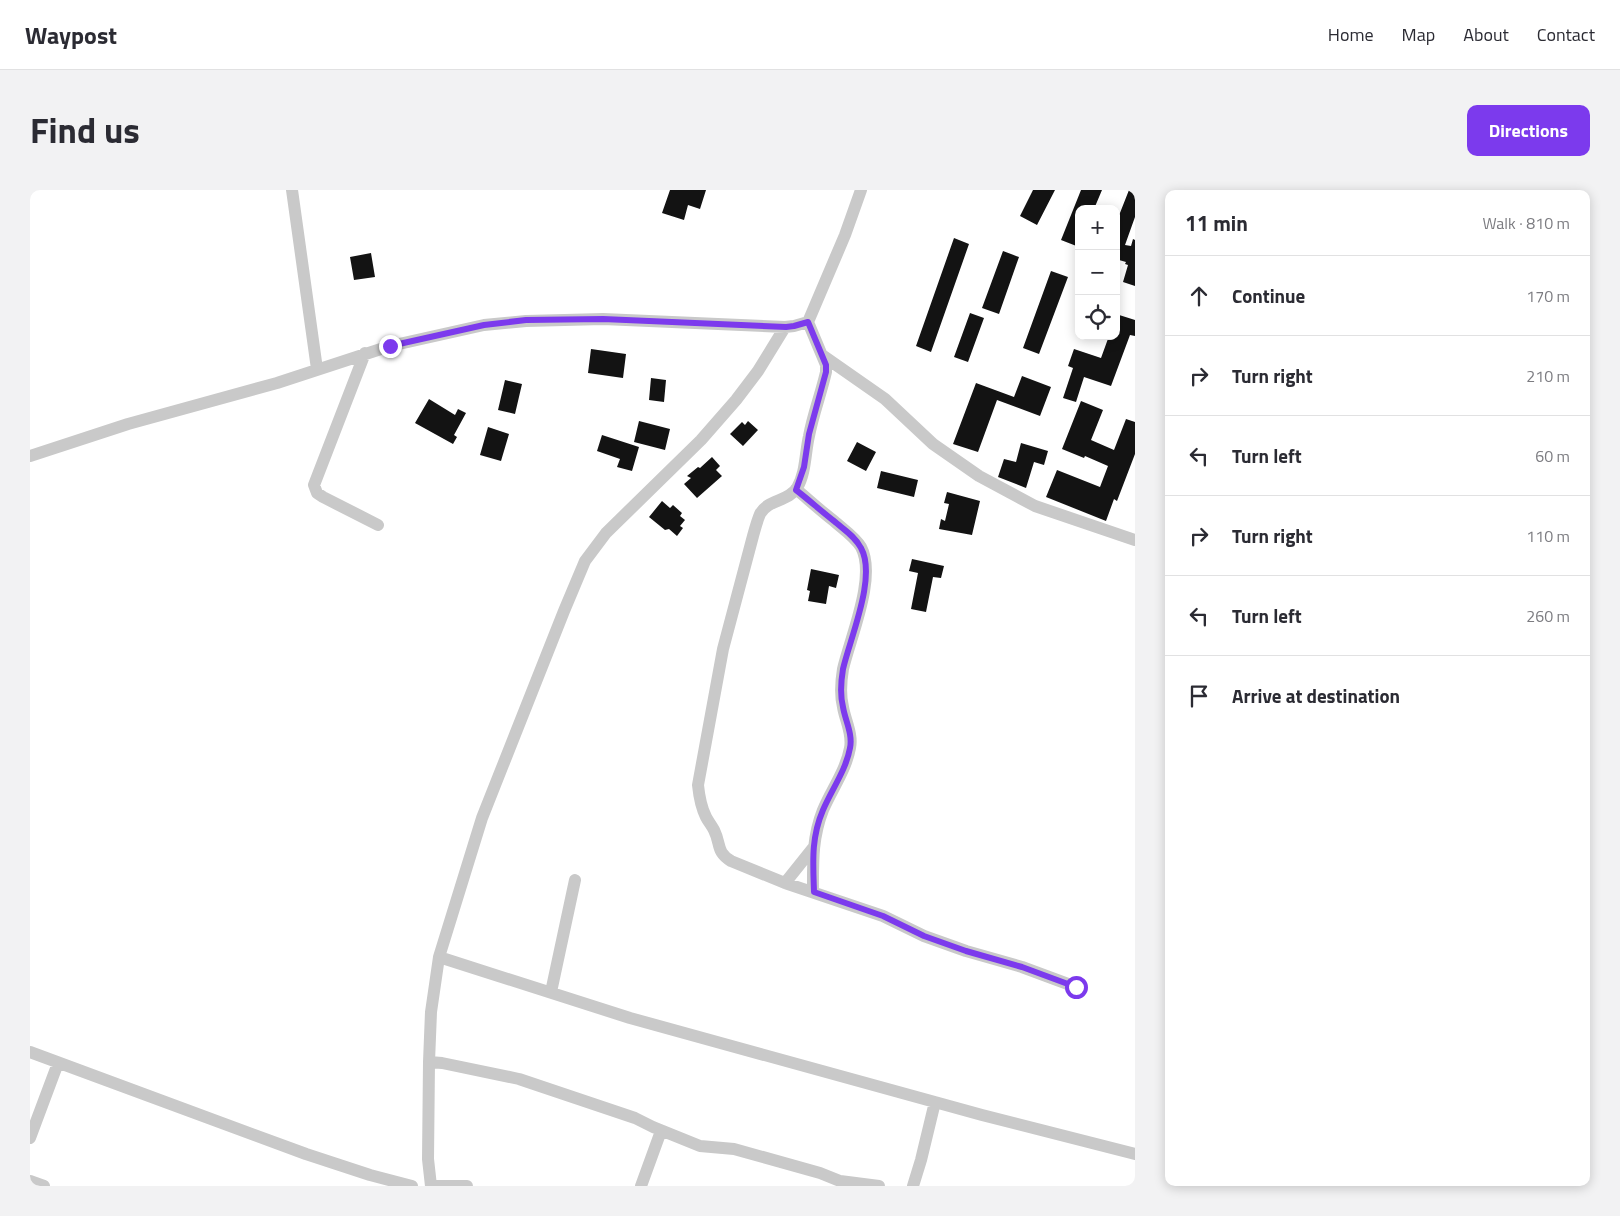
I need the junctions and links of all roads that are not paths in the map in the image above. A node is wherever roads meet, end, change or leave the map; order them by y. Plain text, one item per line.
1 (292, 190) edge
2 (861, 190) edge
3 (808, 322) junction
4 (786, 327) junction
5 (365, 353) junction
6 (822, 355) junction
7 (316, 369) junction
8 (30, 456) edge
9 (796, 490) junction
10 (378, 525) dead end
11 (1135, 540) edge
12 (813, 848) junction
13 (576, 880) dead end
14 (785, 883) junction
15 (814, 892) junction
16 (439, 957) junction
17 (1076, 987) dead end
18 (551, 992) junction
19 (30, 1052) edge
20 (429, 1062) junction
21 (58, 1063) junction
22 (934, 1102) junction
23 (661, 1131) junction
24 (30, 1138) edge
25 (1135, 1154) edge
26 (30, 1181) edge
27 (44, 1186) edge
28 (412, 1186) edge
29 (432, 1186) edge
30 (467, 1186) edge
31 (641, 1186) edge
32 (879, 1186) edge
33 (913, 1186) edge

1 - 7 street
2 - 3 street
3 - 4 street
3 - 6 street
4 - 5 street
4 - 16 street
5 - 7 street
5 - 10 street
6 - 9 street
6 - 11 street
7 - 8 street
9 - 12 street
9 - 14 street
12 - 14 street
12 - 15 street
13 - 18 street
14 - 15 street
15 - 17 street
16 - 18 street
16 - 20 street
18 - 22 street
19 - 21 street
20 - 23 street
20 - 29 street
21 - 24 street
21 - 28 street
22 - 25 street
22 - 33 street
23 - 31 street
23 - 32 street
26 - 27 street
29 - 30 street

